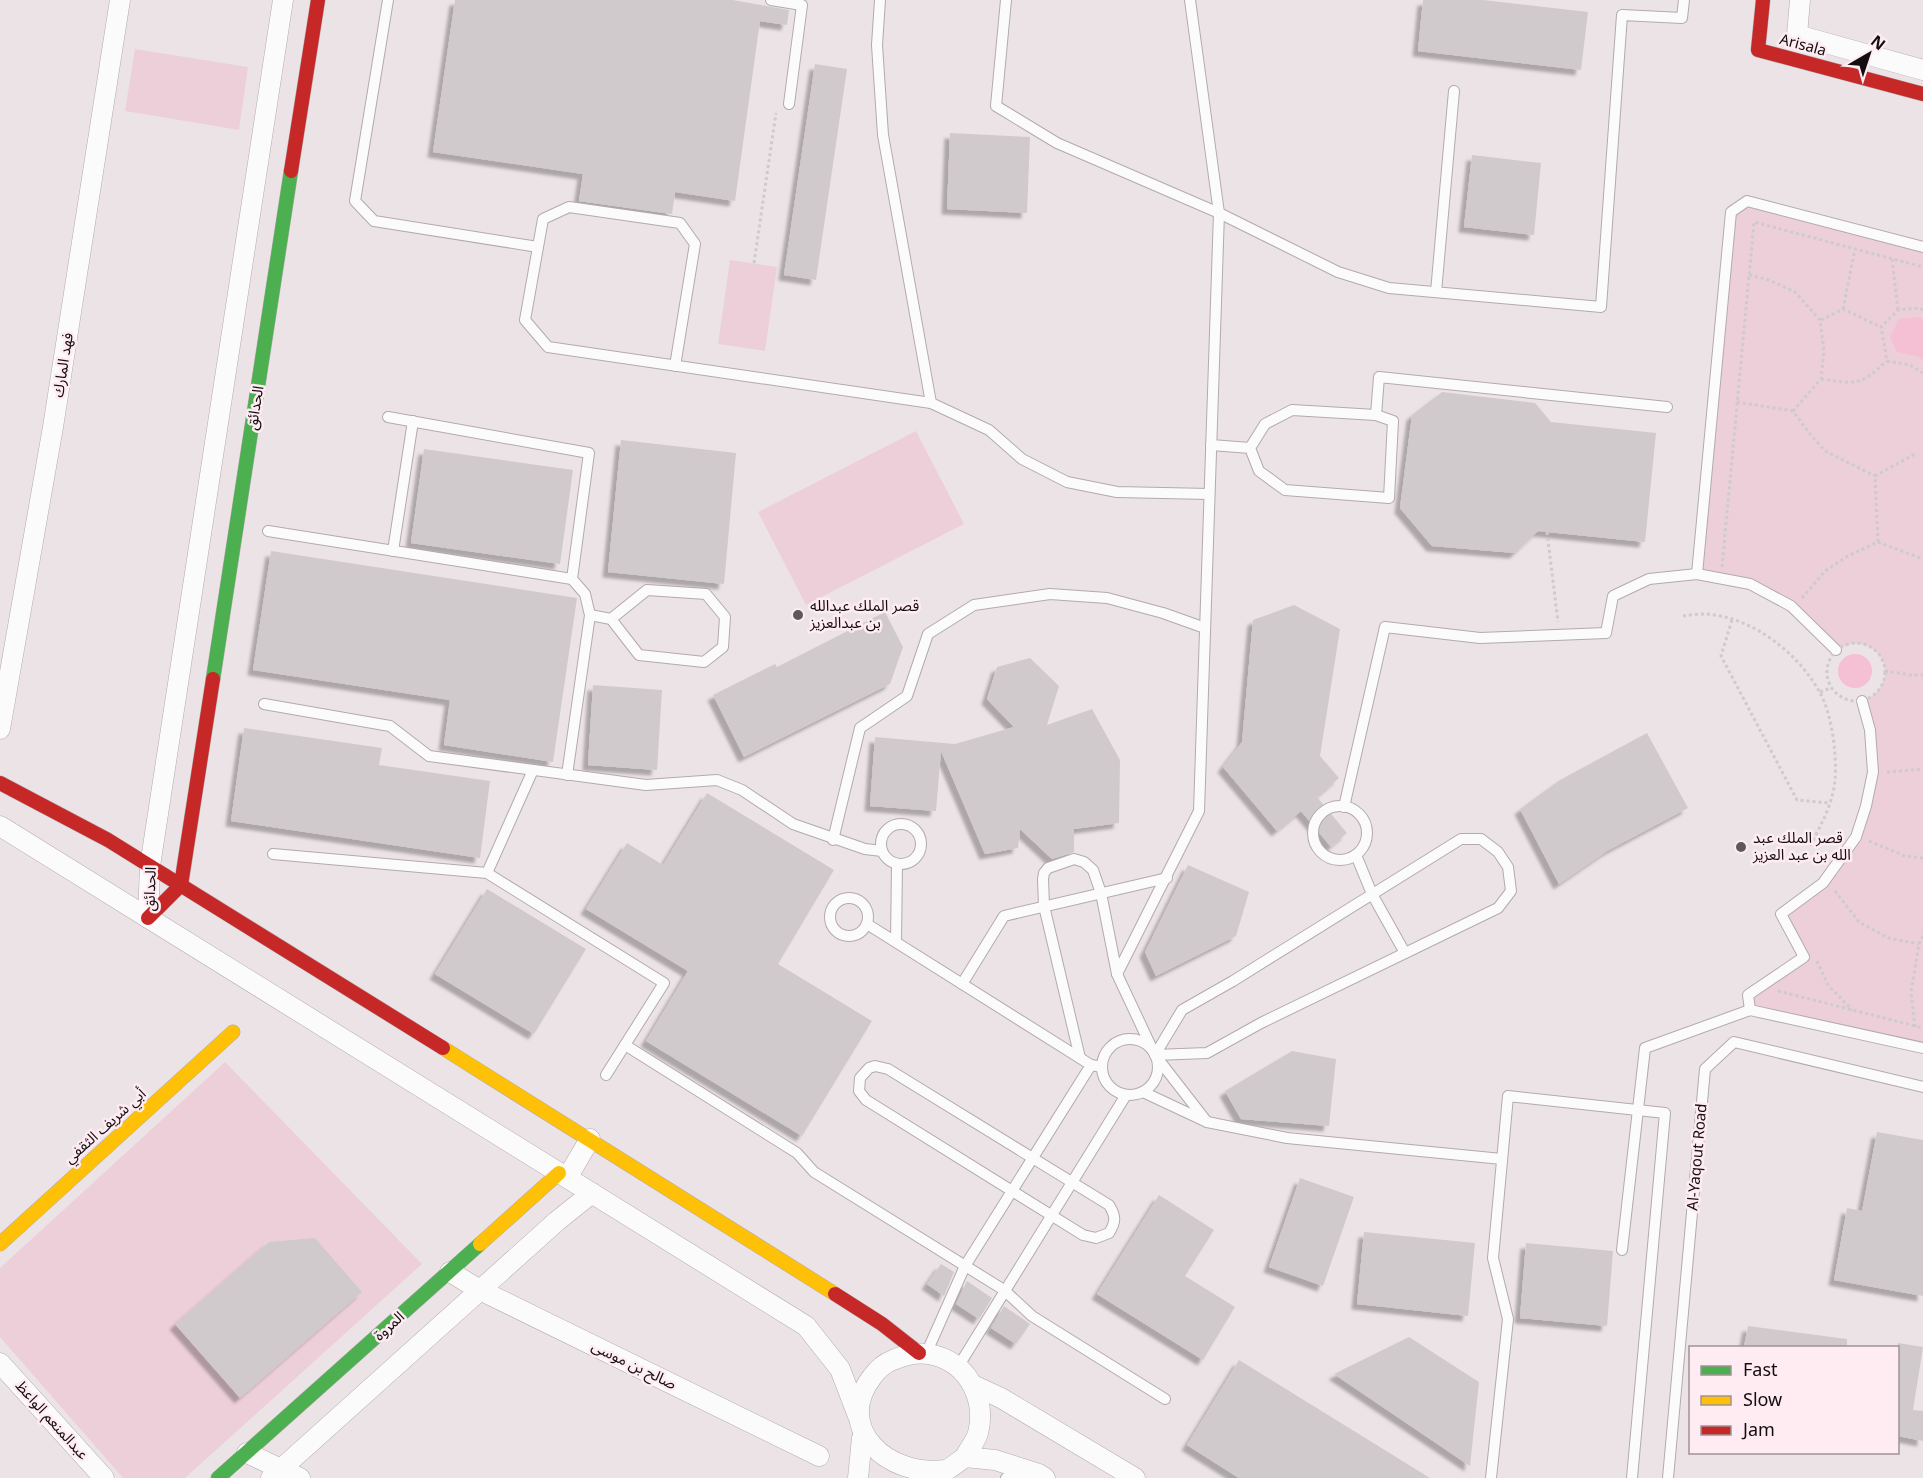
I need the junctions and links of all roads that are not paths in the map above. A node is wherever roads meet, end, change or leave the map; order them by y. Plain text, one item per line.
1 (120, 0) edge
2 (283, 0) edge
3 (318, 0) edge
4 (388, 0) edge
5 (771, 0) edge
6 (880, 0) edge
7 (1006, 0) edge
8 (1190, 0) edge
9 (1683, 0) edge
10 (1763, 0) edge
11 (1800, 0) edge
12 (1923, 70) edge
13 (1454, 91) dead end
14 (1923, 94) edge
15 (789, 104) dead end
16 (251, 206) junction
17 (286, 211) junction
18 (1219, 213) junction
19 (538, 247) junction
20 (1923, 247) edge
21 (1436, 292) junction
22 (675, 366) junction
23 (931, 403) junction
24 (1667, 407) dead end
25 (1376, 415) junction
26 (388, 417) dead end
27 (413, 421) junction
28 (1211, 445) junction
29 (1250, 448) junction
30 (1209, 494) junction
31 (268, 531) dead end
32 (393, 551) junction
33 (1697, 574) junction
34 (572, 579) junction
35 (590, 615) junction
36 (611, 619) junction
37 (1205, 628) junction
38 (1840, 647) road end
39 (1862, 701) road end
40 (264, 704) dead end
41 (0, 729) edge
42 (533, 770) junction
43 (567, 775) junction
44 (0, 783) edge
45 (1344, 807) junction
46 (0, 826) edge
47 (833, 840) junction
48 (882, 851) junction
49 (273, 854) dead end
50 (1356, 855) junction
51 (897, 864) junction
52 (150, 866) junction
53 (488, 873) junction
54 (1167, 878) junction
55 (181, 885) junction
56 (1101, 893) junction
57 (1372, 894) junction
58 (1044, 906) junction
59 (148, 918) junction
60 (867, 924) dead end
61 (896, 942) junction
62 (1405, 953) junction
63 (1117, 974) junction
64 (962, 984) junction
65 (1750, 1010) junction
66 (233, 1032) dead end
67 (625, 1045) junction
68 (1923, 1048) edge
69 (1155, 1054) junction
70 (1080, 1058) junction
71 (1097, 1066) junction
72 (606, 1075) dead end
73 (1923, 1087) edge
74 (1143, 1092) junction
75 (1126, 1095) junction
76 (1638, 1110) junction
77 (1207, 1122) junction
78 (590, 1139) junction
79 (1033, 1158) junction
80 (1502, 1159) junction
81 (563, 1176) junction
82 (1071, 1181) junction
83 (1012, 1191) junction
84 (592, 1193) junction
85 (1051, 1215) junction
86 (0, 1244) edge
87 (1622, 1250) dead end
88 (965, 1266) junction
89 (450, 1272) junction
90 (480, 1290) junction
91 (1004, 1290) junction
92 (420, 1299) junction
93 (426, 1338) junction
94 (922, 1353) junction
95 (0, 1363) edge
96 (958, 1367) junction
97 (973, 1385) junction
98 (1165, 1399) dead end
99 (858, 1416) junction
100 (862, 1438) junction
101 (247, 1453) junction
102 (819, 1456) dead end
103 (965, 1457) junction
104 (276, 1473) edge
105 (1042, 1476) edge
106 (925, 1477) edge
107 (104, 1478) edge
108 (218, 1478) edge
109 (300, 1478) edge
110 (858, 1478) edge
111 (1006, 1478) edge
112 (1135, 1478) edge
113 (1491, 1478) edge
114 (1632, 1478) edge
115 (1668, 1478) edge

1 - 41 street, فهد المارك
2 - 16 street, الحدائق
3 - 17 street, الحدائق
4 - 19 lane
5 - 15 lane
6 - 23 lane
7 - 18 lane
8 - 18 lane
9 - 21 lane
10 - 14 street, Arisala
11 - 12 street
13 - 21 lane
16 - 17 street
16 - 52 street, الحدائق
17 - 55 street, الحدائق
18 - 21 lane
18 - 28 lane
19 - 22 lane
19 - 22 lane
20 - 33 lane
22 - 23 lane
23 - 30 lane
24 - 25 lane
25 - 29 lane
25 - 29 lane
26 - 27 lane
27 - 32 lane
27 - 34 lane
28 - 29 lane
28 - 30 lane
30 - 37 lane
31 - 32 lane
32 - 34 lane
33 - 38 lane
33 - 45 lane
34 - 35 lane
35 - 36 lane
35 - 43 lane
36 - 36 lane
37 - 47 lane
37 - 54 lane
39 - 65 lane
40 - 42 lane
42 - 43 lane
42 - 53 lane
43 - 47 lane
44 - 52 street
45 - 50 lane
45 - 50 lane
46 - 59 street
47 - 48 lane
48 - 51 lane
48 - 51 lane
49 - 53 lane
50 - 57 lane
51 - 61 lane
52 - 55 street
52 - 59 street, الحدائق
53 - 67 lane
54 - 56 lane
54 - 63 lane
55 - 59 street, الحدائق
55 - 78 street
56 - 58 lane
56 - 58 lane
56 - 63 lane
57 - 62 lane
57 - 62 lane
57 - 69 lane
58 - 64 lane
58 - 70 lane
59 - 81 street
60 - 61 lane
61 - 64 lane
62 - 69 lane
63 - 69 lane
64 - 70 lane
65 - 68 lane
65 - 76 lane
66 - 86 street, أبي شريف الثقفي
67 - 72 lane
67 - 88 lane
69 - 71 lane
69 - 74 lane
69 - 77 lane
70 - 71 lane
71 - 75 lane
71 - 79 lane
73 - 115 lane, Al-Yaqout Road
74 - 75 lane
74 - 77 lane
75 - 82 lane
76 - 80 lane
76 - 87 lane
76 - 114 lane
77 - 80 lane
78 - 81 street
78 - 94 street
79 - 82 lane
79 - 83 lane
79 - 83 lane
80 - 113 lane
81 - 84 street
81 - 89 street, المروة
82 - 85 lane
82 - 85 lane
83 - 85 lane
83 - 88 lane
84 - 90 street
84 - 99 street
85 - 91 lane
88 - 91 lane
88 - 94 lane
89 - 90 street, صالح بن موسى
89 - 92 street, المروة
90 - 93 street
90 - 102 street, صالح بن موسى
91 - 96 lane
91 - 98 lane
92 - 93 street
92 - 101 street, المروة
93 - 104 street
94 - 96 street
94 - 99 street
95 - 107 street, عبدالمنعم الواعظ
96 - 97 street
97 - 103 street
97 - 112 street
99 - 100 street
100 - 106 street
100 - 110 street
101 - 104 street
101 - 108 street, المروة
103 - 105 street
103 - 106 street
104 - 109 street
105 - 111 lane

